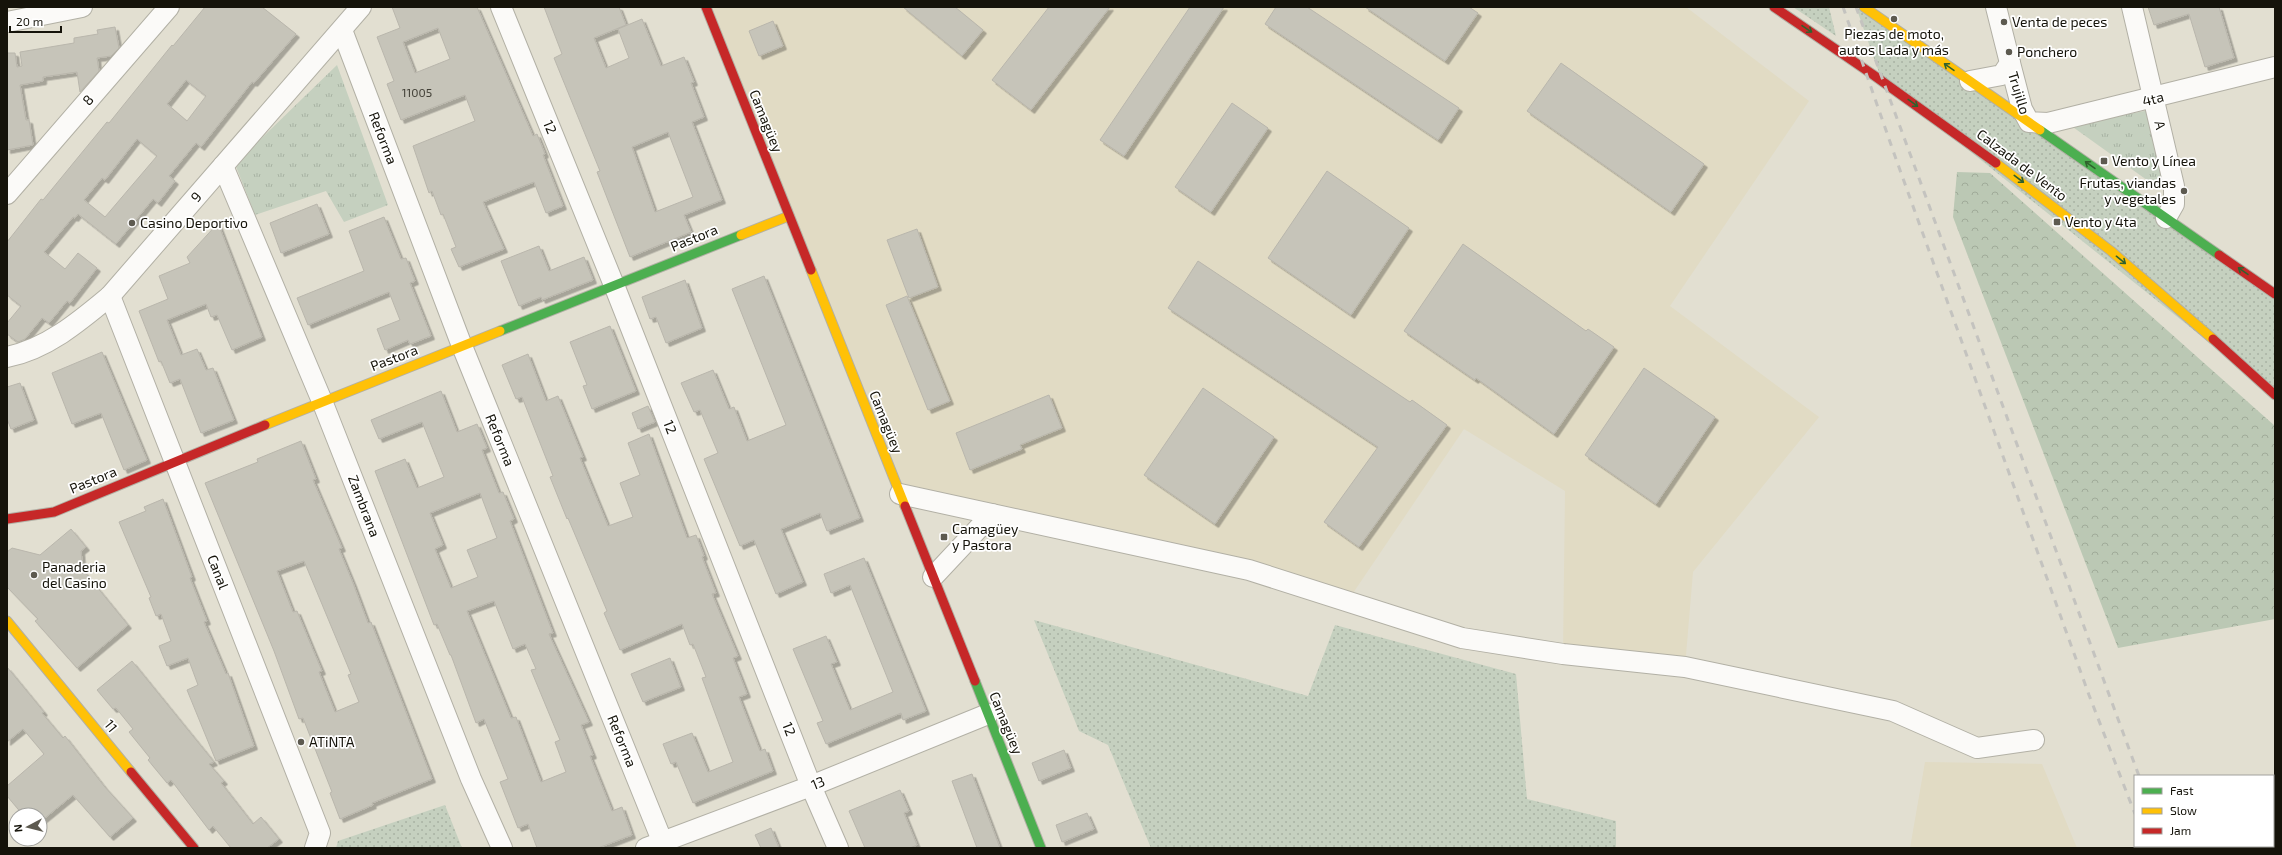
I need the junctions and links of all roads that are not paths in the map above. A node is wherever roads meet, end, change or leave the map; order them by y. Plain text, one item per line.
1 (82, 7) edge
2 (169, 7) edge
3 (361, 7) edge
4 (501, 7) edge
5 (706, 7) edge
6 (1774, 7) edge
7 (1864, 7) edge
8 (1996, 7) edge
9 (2132, 7) edge
10 (7, 22) edge
11 (342, 30) junction
12 (2010, 63) junction
13 (2275, 68) edge
14 (1970, 81) junction
15 (2154, 98) junction
16 (2029, 122) junction
17 (223, 166) junction
18 (7, 194) edge
19 (789, 216) junction
20 (2166, 218) junction
21 (614, 285) junction
22 (2275, 294) edge
23 (110, 296) junction
24 (462, 346) junction
25 (7, 357) edge
26 (2275, 395) edge
27 (322, 400) junction
28 (174, 462) junction
29 (900, 494) junction
30 (992, 514) junction
31 (7, 519) edge
32 (933, 578) junction
33 (7, 621) edge
34 (988, 714) junction
35 (2034, 740) dead end
36 (811, 786) junction
37 (658, 846) edge
38 (194, 848) edge
39 (315, 848) edge
40 (502, 848) edge
41 (838, 848) edge
42 (1041, 848) edge

1 - 10 street
2 - 18 street, 8
3 - 11 street, 9
4 - 21 street, 12
5 - 19 main road, Camagüey
6 -> 26 main road, Calzada de Vento
14 -> 7 main road
8 - 12 street, Trujillo
9 - 15 street, A
11 - 17 street, 9
11 - 24 street, Reforma
12 - 14 street, Trujillo
12 - 16 street, Trujillo
13 - 15 street, 4ta
14 - 16 main road
15 - 16 street, 4ta
15 - 20 street, A
20 -> 16 main road
17 - 23 street, 9
17 - 27 street, Zambrana
19 - 21 main road, Pastora
19 - 29 main road, Camagüey
22 -> 20 main road
21 - 24 main road, Pastora
21 - 36 street, 12
23 - 25 street, 9
23 - 28 street, Canal
24 - 27 main road, Pastora
24 - 37 street, Reforma
27 - 28 main road, Pastora
27 - 40 street, Zambrana
28 - 31 main road, Pastora
28 - 39 street, Canal
29 - 30 street
29 - 32 main road, Camagüey
30 - 32 street
30 - 35 street
32 - 34 main road, Camagüey
33 - 38 main road, 11
34 - 36 street, 13
34 - 42 main road, Camagüey
36 - 37 street, 13
36 - 41 street, 12

